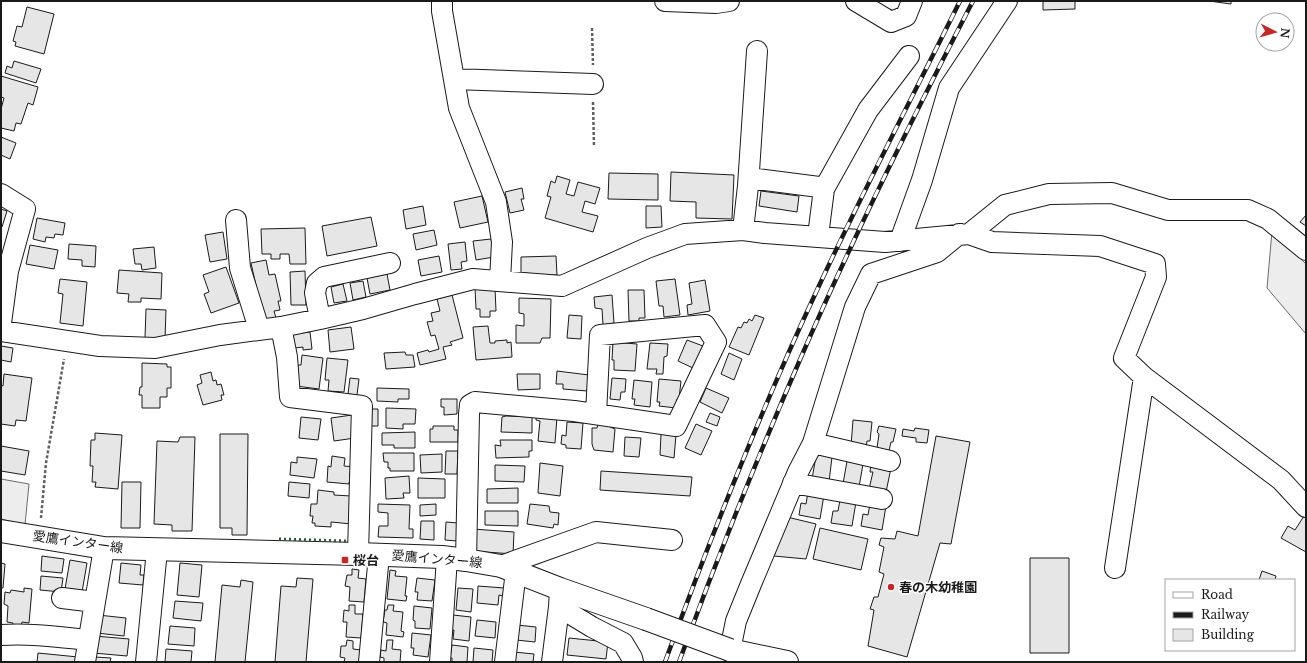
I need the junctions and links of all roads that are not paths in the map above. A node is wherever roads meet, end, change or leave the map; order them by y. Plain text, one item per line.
1 (442, 1) edge
2 (665, 1) edge
3 (729, 1) edge
4 (856, 1) edge
5 (912, 1) edge
6 (1007, 1) edge
7 (757, 51) dead end
8 (909, 56) dead end
9 (454, 79) junction
10 (593, 84) dead end
11 (749, 178) junction
12 (819, 187) dead end
13 (1, 194) edge
14 (236, 220) dead end
15 (743, 230) junction
16 (964, 234) junction
17 (818, 236) junction
18 (900, 241) junction
19 (1306, 250) edge
20 (390, 263) dead end
21 (500, 281) junction
22 (320, 319) junction
23 (1, 323) edge
24 (281, 327) junction
25 (259, 329) junction
26 (1, 331) edge
27 (1144, 376) junction
28 (596, 414) junction
29 (813, 443) junction
30 (890, 461) dead end
31 (793, 482) junction
32 (882, 499) dead end
33 (1306, 507) edge
34 (1, 531) edge
35 (672, 540) dead end
36 (104, 548) junction
37 (157, 550) junction
38 (368, 555) junction
39 (457, 559) junction
40 (508, 568) junction
41 (1115, 568) dead end
42 (62, 598) dead end
43 (560, 598) junction
44 (95, 602) junction
45 (1, 635) edge
46 (88, 640) junction
47 (730, 650) junction
48 (85, 662) edge
49 (146, 662) edge
50 (369, 662) edge
51 (440, 662) edge
52 (505, 662) edge
53 (552, 662) edge
54 (632, 662) edge
55 (787, 662) edge

1 - 9 street
2 - 3 street
4 - 5 street
6 - 18 street
7 - 11 street
8 - 17 street
9 - 10 street
9 - 21 street
11 - 12 street
11 - 15 street
13 - 23 street
14 - 25 street
15 - 17 street
15 - 21 street
16 - 18 street
16 - 19 street
16 - 27 street
16 - 29 street
17 - 18 street
20 - 22 street
21 - 22 street
22 - 24 street
24 - 25 street
24 - 38 street
25 - 26 street
27 - 33 street
27 - 41 street
28 - 28 street
28 - 39 street
29 - 30 street
29 - 31 street
31 - 32 street
31 - 47 street
34 - 36 main road, 愛鷹インター線
35 - 40 street
36 - 37 main road, 愛鷹インター線
36 - 44 street
37 - 38 main road, 愛鷹インター線
37 - 49 street
38 - 39 main road, 愛鷹インター線
38 - 50 street
39 - 40 main road, 愛鷹インター線
39 - 51 street
40 - 43 main road, 愛鷹インター線
40 - 52 street
42 - 44 street
43 - 47 main road, 愛鷹インター線, bridge
43 - 53 street
43 - 54 street
44 - 46 street
45 - 46 street
46 - 48 street
47 - 55 main road, 愛鷹インター線

